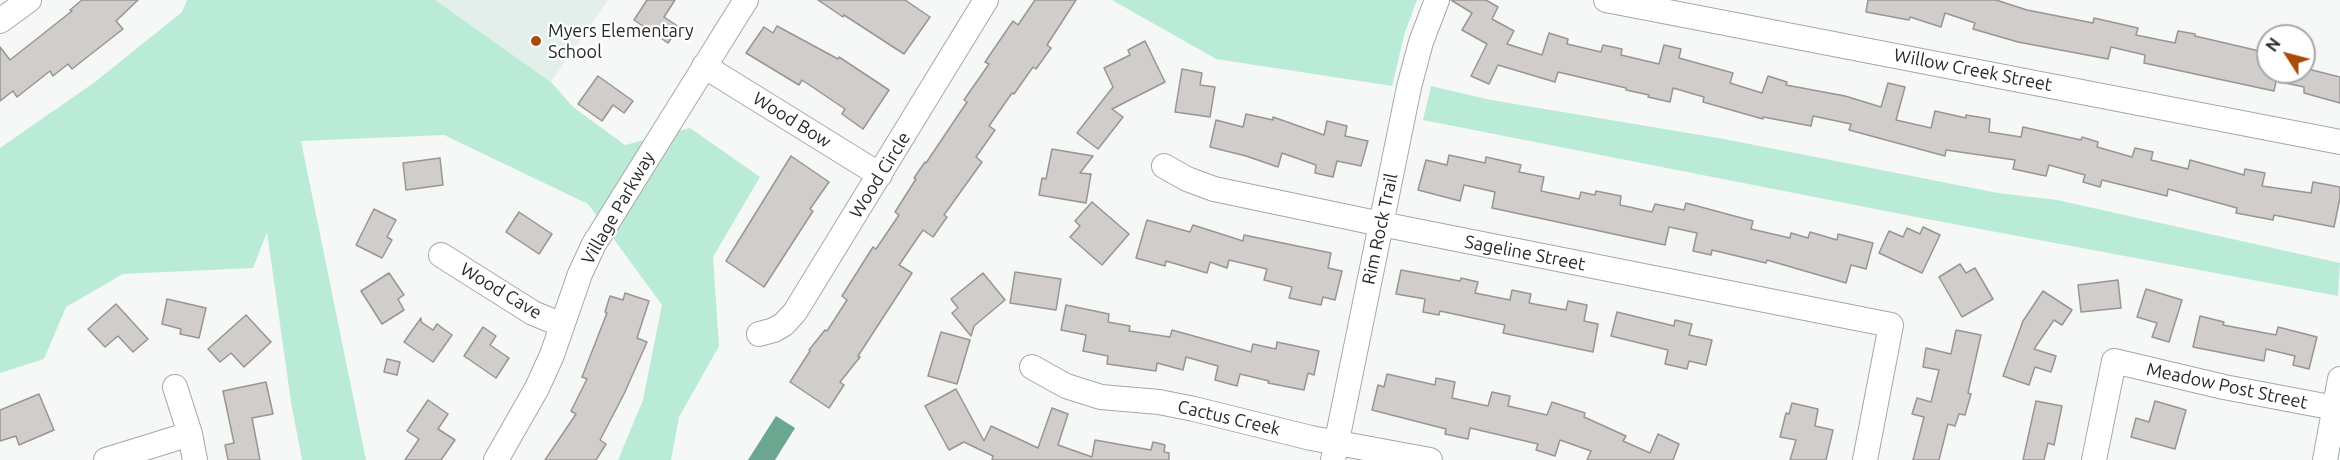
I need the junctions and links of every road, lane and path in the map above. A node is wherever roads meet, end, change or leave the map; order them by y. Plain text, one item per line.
1 (29, 0) edge
2 (746, 0) edge
3 (1437, 0) edge
4 (1606, 0) edge
5 (982, 1) edge
6 (0, 21) edge
7 (704, 66) junction
8 (2340, 142) edge
9 (1164, 166) dead end
10 (880, 175) junction
11 (1381, 224) junction
12 (441, 255) dead end
13 (562, 325) junction
14 (759, 334) dead end
15 (1032, 367) dead end
16 (2340, 379) edge
17 (175, 387) dead end
18 (2337, 408) edge
19 (189, 434) junction
20 (1334, 452) edge
21 (106, 460) edge
22 (195, 460) edge
23 (496, 460) edge
24 (1430, 460) edge
25 (1865, 460) edge
26 (2094, 460) edge
27 (2325, 460) edge

1 - 6 street
2 - 7 street, Village Parkway
3 - 11 street, Rim Rock Trail
4 - 8 street, Willow Creek Street
5 - 10 street, Wood Circle
7 - 10 street, Wood Bow
7 - 13 street, Village Parkway
9 - 11 street, Sageline Street
10 - 14 street, Wood Circle
11 - 20 street, Rim Rock Trail
11 - 25 street, Sageline Street
12 - 13 street, Wood Cave
13 - 23 street, Village Parkway
15 - 20 street, Cactus Creek
16 - 18 street
17 - 19 street
18 - 26 street, Meadow Post Street
18 - 27 street
19 - 21 street
19 - 22 street
20 - 24 street, Cactus Creek

